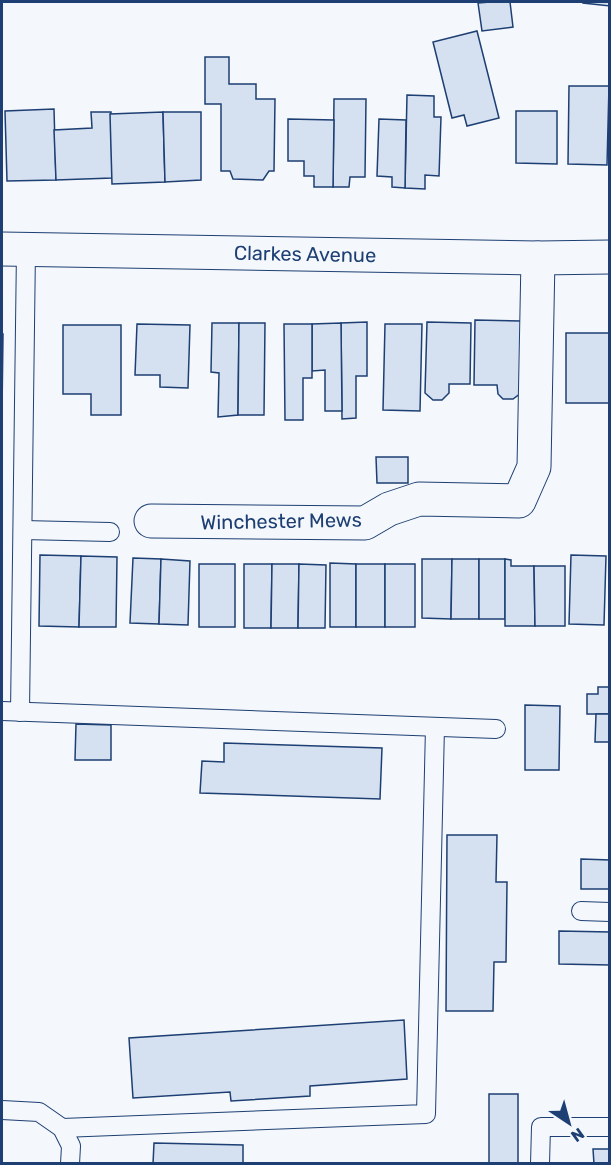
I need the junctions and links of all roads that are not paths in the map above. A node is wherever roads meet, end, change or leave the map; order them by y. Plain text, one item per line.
1 (14, 249) edge
2 (609, 257) edge
3 (538, 258) junction
4 (151, 521) dead end
5 (23, 530) junction
6 (110, 532) dead end
7 (2, 711) edge
8 (20, 712) junction
9 (435, 727) junction
10 (496, 729) dead end
11 (581, 911) dead end
12 (609, 912) edge
13 (2, 1110) edge
14 (609, 1127) edge
15 (62, 1128) junction
16 (70, 1164) edge
17 (540, 1164) edge

1 - 3 street, Clarkes Avenue
1 - 5 lane
2 - 3 street, Clarkes Avenue
3 - 4 street, Winchester Mews
5 - 6 lane
5 - 8 lane
7 - 8 lane
8 - 9 lane
9 - 10 lane
9 - 15 lane
11 - 12 lane
13 - 15 lane
14 - 17 lane
15 - 16 lane

